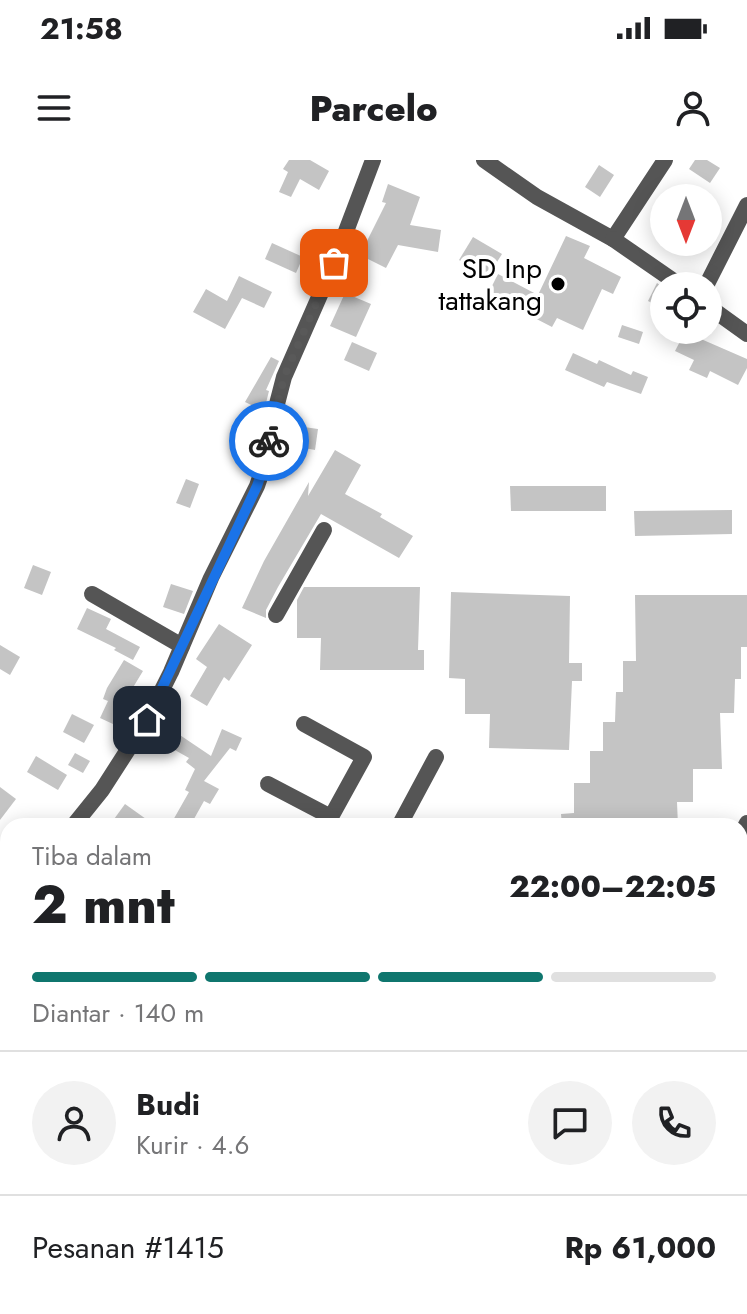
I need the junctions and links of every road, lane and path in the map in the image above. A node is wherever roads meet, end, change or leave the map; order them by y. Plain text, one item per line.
1 (373, 160) edge
2 (484, 160) edge
3 (665, 160) edge
4 (747, 205) edge
5 (613, 239) junction
6 (661, 272) edge
7 (713, 272) edge
8 (722, 316) edge
9 (747, 334) edge
10 (324, 530) dead end
11 (92, 594) dead end
12 (276, 615) dead end
13 (182, 646) junction
14 (304, 724) dead end
15 (436, 757) dead end
16 (268, 784) dead end
17 (79, 818) edge
18 (323, 818) edge
19 (331, 818) edge
20 (403, 818) edge

1 - 13 street
2 - 5 street
3 - 5 street
4 - 7 street
5 - 6 street
8 - 9 street
10 - 12 street
11 - 13 street
13 - 17 street
14 - 19 street
15 - 20 street
16 - 18 street

